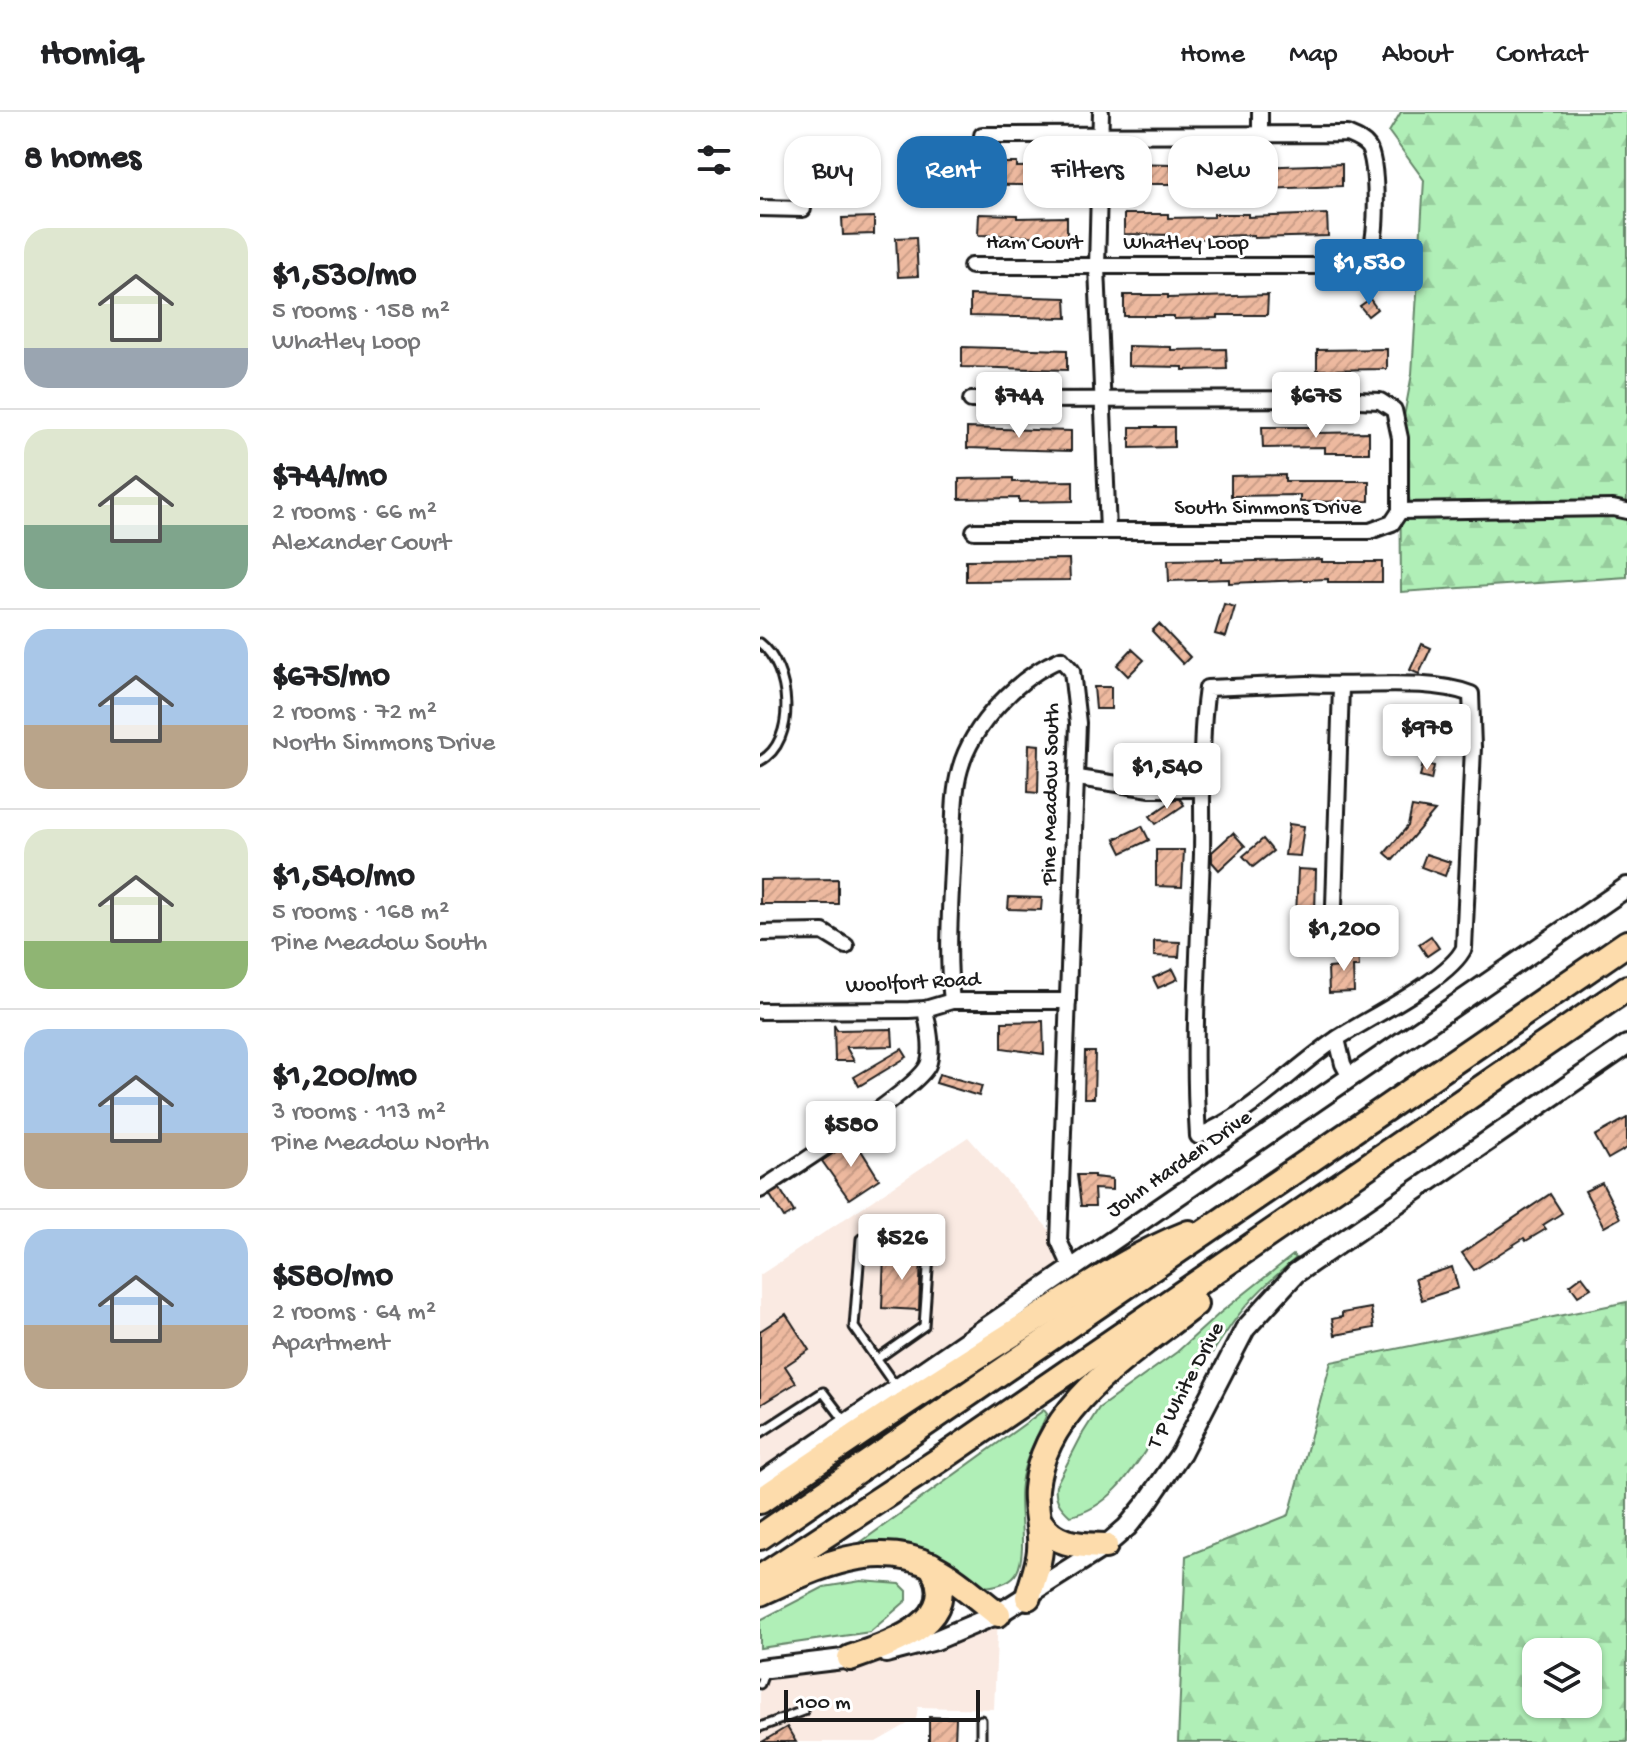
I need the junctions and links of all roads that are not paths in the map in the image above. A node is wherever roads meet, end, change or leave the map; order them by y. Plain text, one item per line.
1 (1101, 112) edge
2 (1260, 112) edge
3 (982, 135) dead end
4 (1100, 135) junction
5 (1260, 135) junction
6 (760, 208) edge
7 (803, 209) dead end
8 (971, 266) dead end
9 (1097, 267) junction
10 (1102, 399) junction
11 (971, 400) dead end
12 (1620, 509) edge
13 (1400, 511) junction
14 (974, 531) dead end
15 (1108, 531) junction
16 (760, 643) edge
17 (1341, 687) junction
18 (760, 761) edge
19 (1078, 778) junction
20 (1201, 789) junction
21 (1627, 887) edge
22 (760, 933) edge
23 (1333, 937) dead end
24 (1627, 943) edge
25 (846, 946) dead end
26 (1627, 988) edge
27 (952, 1001) junction
28 (1068, 1001) junction
29 (925, 1009) junction
30 (760, 1011) edge
31 (1337, 1039) junction
32 (1627, 1045) edge
33 (1350, 1077) junction
34 (760, 1190) edge
35 (1307, 1210) junction
36 (1228, 1218) junction
37 (1072, 1269) junction
38 (877, 1359) junction
39 (897, 1389) junction
40 (846, 1423) junction
41 (760, 1433) edge
42 (761, 1485) edge
43 (1039, 1521) junction
44 (760, 1537) edge
45 (1105, 1546) junction
46 (931, 1565) junction
47 (760, 1578) edge
48 (760, 1593) edge
49 (1028, 1597) junction
50 (998, 1614) junction
51 (850, 1658) junction
52 (762, 1673) edge
53 (803, 1711) dead end
54 (981, 1720) dead end
55 (760, 1727) edge
56 (981, 1742) edge

1 - 4 street
2 - 5 street
3 - 4 street, Whatley Loop
4 - 5 street, Whatley Loop
4 - 9 street
5 - 9 street, Whatley Loop
6 - 7 street
8 - 9 street, Ham Court
9 - 10 street
10 - 11 street
10 - 13 street
10 - 15 street
12 - 13 street
13 - 15 street, South Simmons Drive
14 - 15 street, South Simmons Drive
16 - 18 lane
17 - 20 street
17 - 23 street
17 - 31 street
19 - 20 street
19 - 27 street, Pine Meadow South
19 - 28 street, Pine Meadow South
20 - 31 street
21 - 33 street, John Harden Drive
22 - 25 street
24 - 36 highway
26 - 35 highway
27 - 28 street, Woolfort Road
27 - 29 street, Woolfort Road
28 - 37 street, Pine Meadow South
29 - 30 street, Woolfort Road
29 - 34 street
31 - 33 street
32 - 45 street, T P White Drive
33 - 37 street, John Harden Drive
35 - 43 highway
35 - 47 highway
36 - 42 highway
36 - 44 highway
37 - 39 street, John Harden Drive
38 - 38 lane
38 - 39 lane
39 - 40 street, John Harden Drive
40 - 41 lane
40 - 42 street, John Harden Drive
43 - 45 highway
43 - 49 highway
45 - 49 street, T P White Drive
46 - 48 highway
46 - 50 highway
46 - 51 highway
49 - 50 street, T P White Drive
50 - 51 street, T P White Drive
51 - 52 street, T P White Drive
53 - 55 lane
54 - 56 lane

